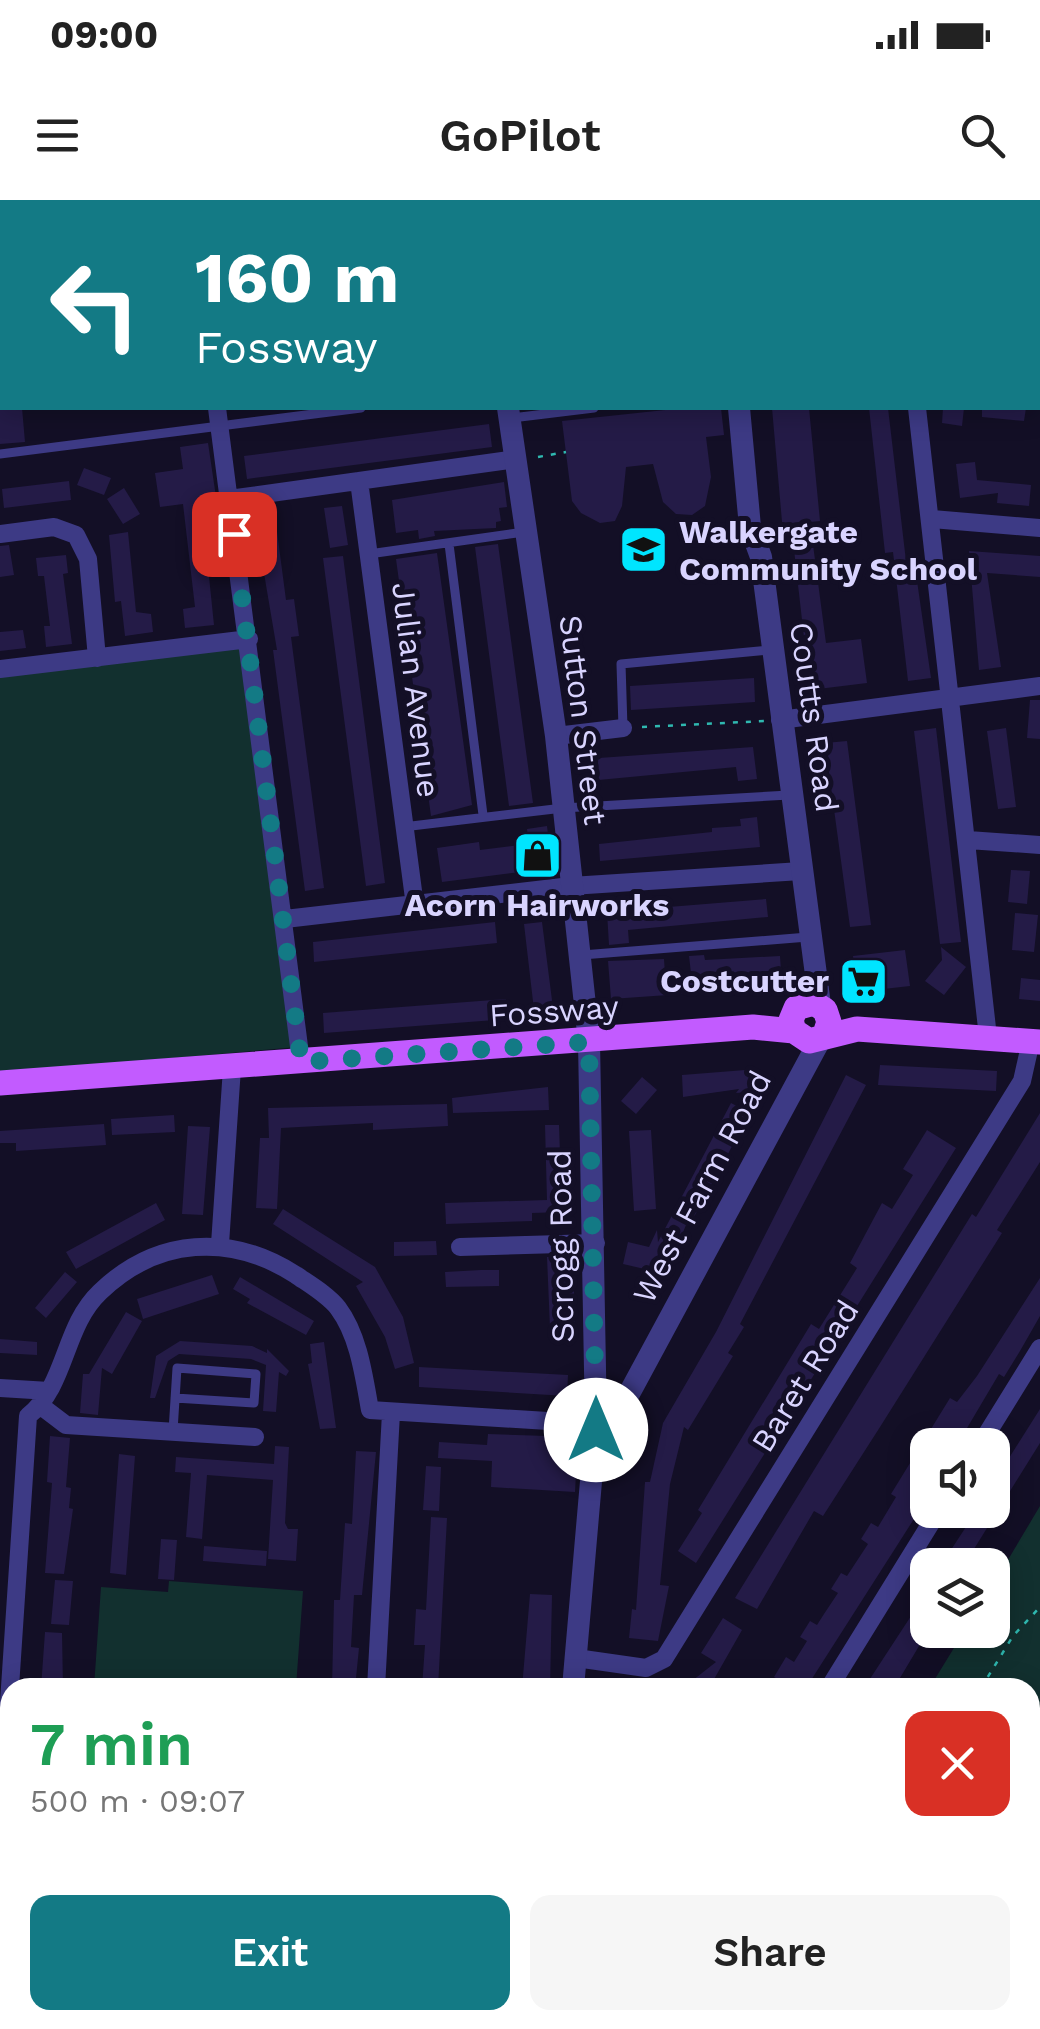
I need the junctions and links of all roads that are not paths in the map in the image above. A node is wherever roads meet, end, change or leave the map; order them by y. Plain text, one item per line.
1 (329, 410) edge
2 (560, 410) edge
3 (739, 410) edge
4 (918, 410) edge
5 (509, 413) edge
6 (219, 417) edge
7 (0, 454) edge
8 (516, 459) junction
9 (359, 481) junction
10 (230, 499) junction
11 (932, 520) junction
12 (1040, 528) edge
13 (524, 532) junction
14 (0, 534) edge
15 (448, 544) junction
16 (369, 554) junction
17 (249, 639) junction
18 (773, 649) junction
19 (97, 658) junction
20 (0, 669) edge
21 (1040, 686) edge
22 (950, 698) junction
23 (780, 720) junction
24 (623, 728) joint
25 (556, 736) junction
26 (792, 794) junction
27 (562, 808) junction
28 (483, 816) junction
29 (403, 826) junction
30 (968, 840) junction
31 (1040, 846) edge
32 (801, 871) junction
33 (571, 886) junction
34 (415, 906) junction
35 (285, 919) junction
36 (808, 937) junction
37 (580, 956) junction
38 (810, 1021) junction
39 (988, 1037) junction
40 (589, 1042) junction
41 (1035, 1042) edge
42 (301, 1062) junction
43 (232, 1068) junction
44 (0, 1084) edge
45 (596, 1243) junction
46 (220, 1244) junction
47 (460, 1247) dead end
48 (1040, 1348) edge
49 (0, 1388) edge
50 (45, 1398) junction
51 (175, 1398) junction
52 (391, 1412) junction
53 (596, 1427) junction
54 (991, 1428) edge
55 (173, 1432) junction
56 (255, 1437) dead end
57 (929, 1528) edge
58 (576, 1658) junction
59 (13, 1678) edge
60 (377, 1678) edge
61 (574, 1678) edge
62 (835, 1678) edge

1 - 6 lane
2 - 5 lane
3 - 18 street, Coutts Road
4 - 11 street
5 - 8 street, Sutton Street
6 - 7 lane
6 - 10 street
8 - 9 street
8 - 13 street, Sutton Street
9 - 10 street
9 - 16 street, Julian Avenue
10 - 17 street
11 - 12 street
11 - 22 street
13 - 15 lane
13 - 25 street, Sutton Street
14 - 19 street
15 - 16 lane
15 - 28 lane
16 - 29 street, Julian Avenue
17 - 19 street
17 - 35 street
18 - 23 street, Coutts Road
18 - 24 lane
19 - 20 street
21 - 22 street
22 - 23 street
22 - 30 street
23 - 26 street, Coutts Road
24 - 25 street
25 - 27 street, Sutton Street
26 - 27 lane
26 - 32 street, Coutts Road
27 - 28 lane
27 - 33 street, Sutton Street
28 - 29 lane
29 - 34 street, Julian Avenue
30 - 31 street
30 - 39 street
32 - 33 street
32 - 36 street, Coutts Road
33 - 34 street
33 - 37 street, Sutton Street
34 - 35 street
35 - 42 street
36 - 37 lane
36 - 38 street, Coutts Road
37 - 40 street, Sutton Street
38 - 39 main road, Fossway
38 - 40 main road, Fossway
38 - 53 street, West Farm Road
39 - 41 main road, Fossway
40 - 42 main road, Fossway
40 - 45 street, Scrogg Road
41 - 58 street, Baret Road
42 - 43 main road, Fossway
43 - 44 main road, Fossway
43 - 46 street
45 - 47 street
45 - 53 street, Scrogg Road
46 - 50 street
46 - 52 street
48 - 54 street
49 - 50 street
50 - 55 street
50 - 59 street
51 - 51 lane
51 - 55 lane
52 - 53 street
52 - 60 street
53 - 58 street, Scrogg Road
55 - 56 street
57 - 62 street
58 - 61 street, Scrogg Road

